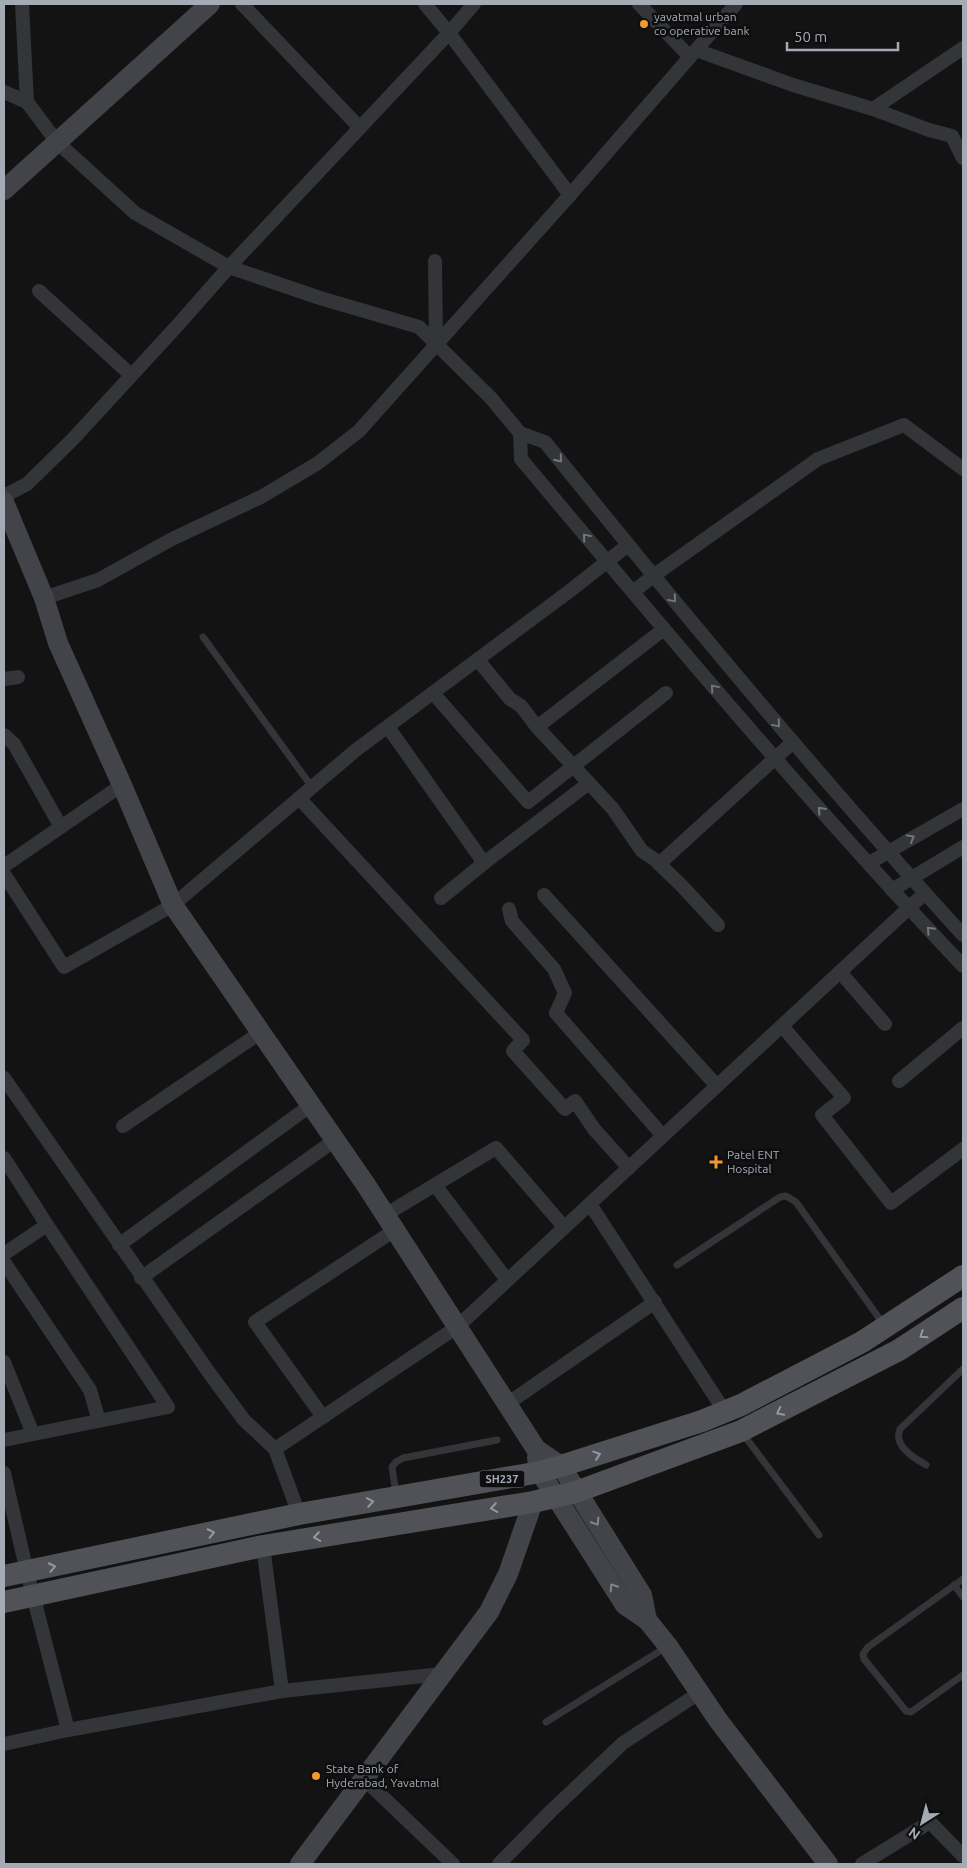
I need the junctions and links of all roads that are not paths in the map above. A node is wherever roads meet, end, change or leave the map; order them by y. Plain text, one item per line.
1 (22, 4) edge
2 (210, 4) edge
3 (242, 4) edge
4 (425, 4) edge
5 (474, 4) edge
6 (639, 4) edge
7 (736, 4) edge
8 (449, 33) junction
9 (963, 48) edge
10 (693, 54) junction
11 (4, 92) edge
12 (27, 102) junction
13 (873, 109) junction
14 (360, 128) junction
15 (57, 142) junction
16 (963, 158) edge
17 (4, 190) edge
18 (570, 195) junction
19 (436, 261) dead end
20 (229, 267) junction
21 (39, 291) dead end
22 (436, 345) junction
23 (132, 375) junction
24 (518, 430) junction
25 (963, 469) edge
26 (4, 496) edge
27 (4, 502) edge
28 (628, 545) junction
29 (607, 562) junction
30 (653, 576) junction
31 (633, 592) junction
32 (44, 598) junction
33 (664, 629) junction
34 (204, 637) dead end
35 (478, 660) junction
36 (433, 693) junction
37 (666, 693) dead end
38 (388, 727) junction
39 (537, 727) junction
40 (793, 742) junction
41 (7, 743) edge
42 (774, 759) junction
43 (573, 766) junction
44 (589, 783) junction
45 (122, 785) junction
46 (312, 787) junction
47 (299, 798) junction
48 (963, 808) edge
49 (61, 826) junction
50 (963, 847) edge
51 (888, 851) junction
52 (7, 861) edge
53 (484, 863) junction
54 (869, 863) junction
55 (659, 864) junction
56 (4, 874) edge
57 (911, 878) junction
58 (892, 890) junction
59 (925, 894) junction
60 (544, 895) dead end
61 (441, 898) dead end
62 (173, 905) junction
63 (909, 908) junction
64 (509, 909) dead end
65 (718, 925) dead end
66 (963, 935) edge
67 (963, 966) edge
68 (840, 972) junction
69 (885, 1024) dead end
70 (782, 1026) junction
71 (963, 1028) edge
72 (261, 1032) junction
73 (4, 1078) edge
74 (899, 1080) dead end
75 (717, 1086) junction
76 (311, 1105) junction
77 (123, 1126) dead end
78 (663, 1136) junction
79 (335, 1140) junction
80 (963, 1149) edge
81 (4, 1158) edge
82 (629, 1168) junction
83 (435, 1185) junction
84 (590, 1204) junction
85 (390, 1223) junction
86 (46, 1226) junction
87 (564, 1227) junction
88 (119, 1245) junction
89 (4, 1254) edge
90 (4, 1262) edge
91 (677, 1265) dead end
92 (963, 1276) edge
93 (141, 1278) junction
94 (508, 1280) junction
95 (655, 1302) junction
96 (963, 1308) edge
97 (457, 1327) junction
98 (885, 1328) junction
99 (4, 1362) edge
100 (963, 1369) edge
101 (507, 1404) junction
102 (725, 1412) junction
103 (323, 1417) junction
104 (99, 1421) junction
105 (741, 1431) junction
106 (33, 1434) junction
107 (4, 1440) edge
108 (496, 1440) dead end
109 (275, 1449) junction
110 (926, 1466) dead end
111 (550, 1469) junction
112 (4, 1473) edge
113 (576, 1492) junction
114 (396, 1497) junction
115 (544, 1499) junction
116 (299, 1514) junction
117 (819, 1535) dead end
118 (262, 1546) junction
119 (27, 1572) junction
120 (4, 1576) edge
121 (963, 1579) edge
122 (954, 1585) junction
123 (33, 1595) junction
124 (963, 1597) edge
125 (4, 1602) edge
126 (647, 1620) junction
127 (668, 1646) junction
128 (442, 1674) junction
129 (963, 1675) edge
130 (282, 1691) junction
131 (699, 1692) junction
132 (546, 1722) dead end
133 (68, 1730) junction
134 (4, 1744) edge
135 (364, 1779) junction
136 (963, 1856) edge
137 (300, 1864) edge
138 (453, 1864) edge
139 (499, 1864) edge
140 (828, 1864) edge
141 (862, 1864) edge

1 - 12 street
2 - 15 main road
3 - 14 street
4 - 8 street
5 - 8 street
6 - 10 street
7 - 10 street
8 - 14 street
8 - 18 street
9 - 13 street
10 - 13 street
10 - 18 street
11 - 12 street
12 - 15 street
13 - 16 street
14 - 20 street
15 - 17 main road
15 - 20 street
18 - 22 street
19 - 22 street
20 - 22 street
20 - 23 street
21 - 23 street
22 - 24 street
22 - 32 street
23 - 26 street
24 -> 28 street
29 -> 24 street
25 - 30 street
27 - 32 main road
28 - 29 street
28 - 30 street
29 - 31 street
29 - 35 street
30 - 31 street
30 -> 40 street
31 - 33 street
32 - 45 main road
33 - 39 street
42 -> 33 street
34 - 46 lane
35 - 36 street
35 - 39 street
36 - 38 street
36 - 43 street
37 - 43 street
38 - 46 street
38 - 53 street
39 - 43 street
40 - 42 street
40 - 51 street
41 - 49 street
54 -> 42 street
42 - 55 street
43 - 44 street
44 - 53 street
44 - 55 street
45 - 49 street
45 - 62 main road
46 - 47 street
47 - 62 street
47 - 82 street
51 -> 48 street
49 - 52 street
50 - 57 street
51 - 54 street
51 - 57 street
53 - 61 street
54 - 58 street
55 - 65 street
56 - 62 street
57 - 58 street
57 - 59 street
58 - 63 street
59 - 63 street
59 - 66 street
60 - 75 street
62 - 72 main road
67 -> 63 street
63 - 68 street
64 - 78 street
68 - 69 street
68 - 70 street
70 - 75 street
70 - 80 street
71 - 74 street
72 - 76 main road
72 - 77 street
73 - 88 street
75 - 78 street
76 - 79 main road
76 - 88 street
78 - 82 street
79 - 85 main road
79 - 93 street
81 - 86 street
82 - 84 street
83 - 85 street
83 - 87 street
83 - 94 street
84 - 87 street
84 - 95 street
85 - 97 main road
85 - 103 street
86 - 89 street
86 - 104 street
87 - 94 street
88 - 93 street
90 - 104 street
91 - 98 lane
92 - 98 main road, SH237
93 - 109 street
94 - 97 street
95 - 101 street
95 - 102 street
96 -> 105 main road, SH237
97 - 101 main road
97 - 103 street
98 - 102 main road, SH237
99 - 106 street
100 - 110 lane
101 - 111 main road
111 -> 102 main road, SH237
103 - 109 street
104 - 106 street
105 - 113 main road, SH237
105 - 117 lane
106 - 107 street
108 - 114 lane
109 - 116 street
111 - 113 main road
111 - 114 main road, SH237
111 - 115 main road
112 - 119 street
113 - 115 main road, SH237
113 -> 126 main road
116 -> 114 main road, SH237
115 -> 118 main road, SH237
126 -> 115 main road
115 - 128 main road
119 -> 116 main road, SH237
118 - 123 main road, SH237
118 - 130 street
119 - 120 main road, SH237
119 - 123 street
121 - 122 lane
122 - 124 lane
122 - 129 lane
123 - 125 main road, SH237
123 - 133 street
126 - 127 main road
127 - 131 main road
127 - 132 lane
128 - 130 street
128 - 135 main road
130 - 133 street
131 - 139 street
131 - 140 main road
133 - 134 street
135 - 137 main road
135 - 138 street
136 - 141 street

